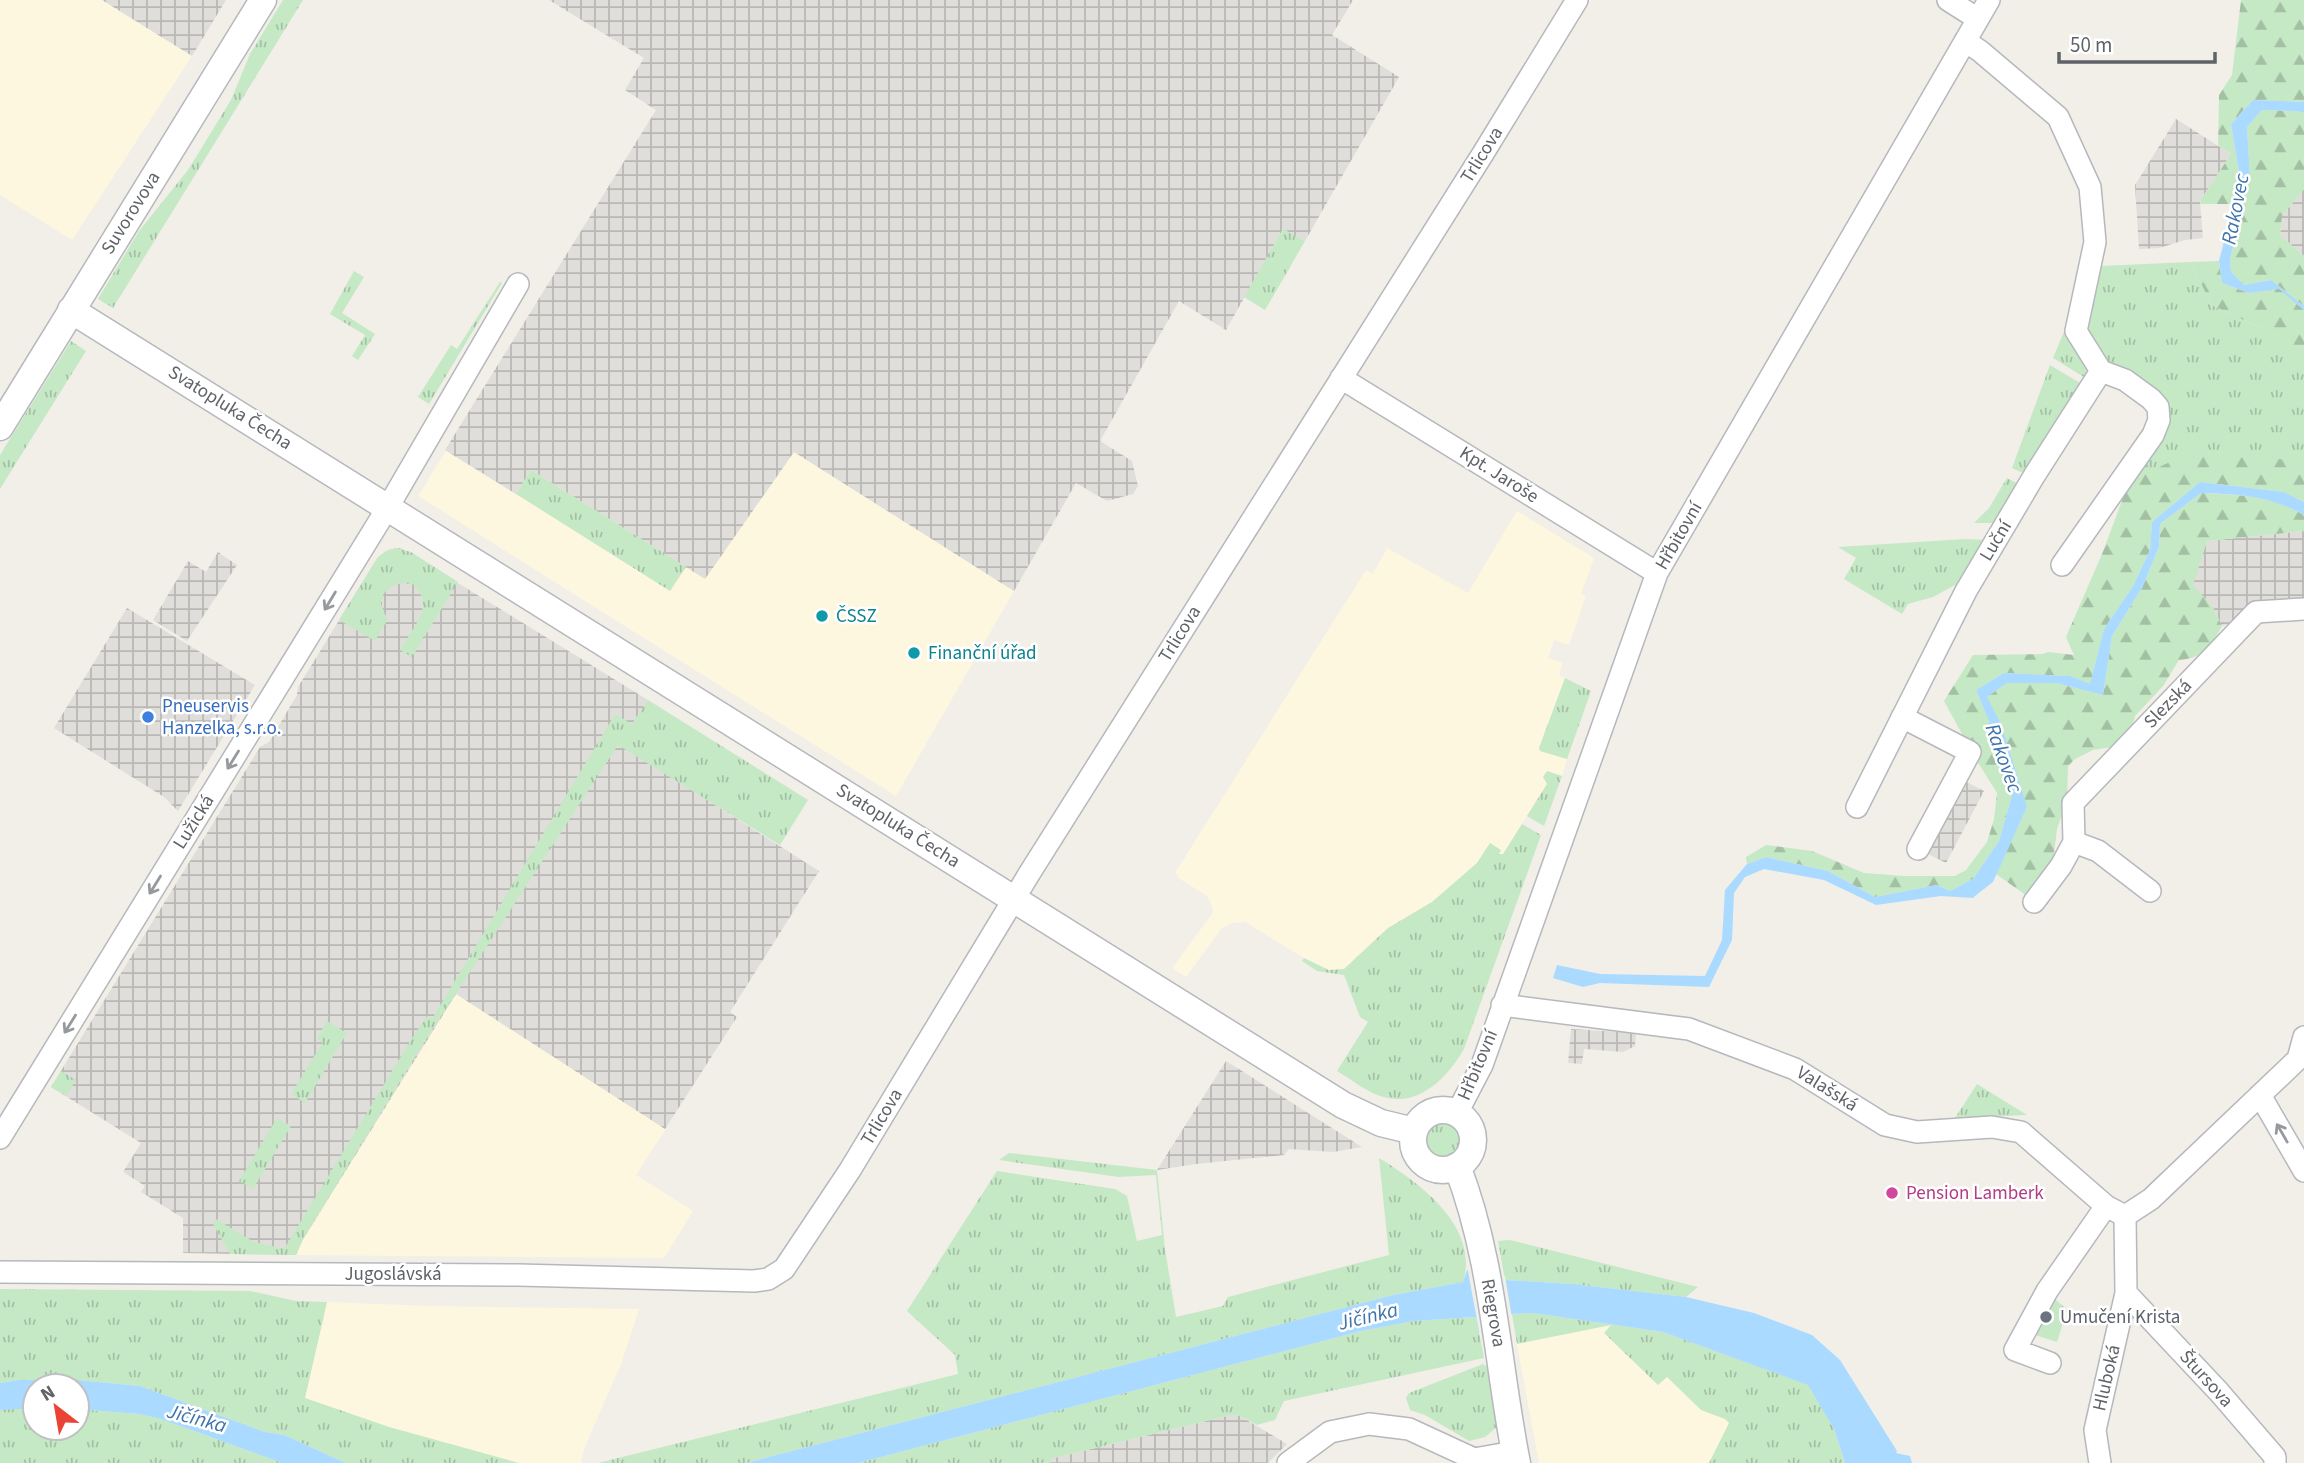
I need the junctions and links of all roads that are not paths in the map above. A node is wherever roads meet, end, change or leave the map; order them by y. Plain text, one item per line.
1 (263, 0) edge
2 (1577, 0) edge
3 (1948, 0) edge
4 (1989, 0) edge
5 (1978, 19) junction
6 (1965, 41) junction
7 (518, 284) dead end
8 (71, 310) junction
9 (2101, 371) junction
10 (1341, 378) junction
11 (0, 427) edge
12 (388, 507) junction
13 (2062, 565) dead end
14 (1657, 573) junction
15 (2304, 610) edge
16 (1902, 717) junction
17 (1857, 807) dead end
18 (2074, 842) junction
19 (1918, 849) dead end
20 (2150, 891) dead end
21 (1013, 899) junction
22 (2034, 902) dead end
23 (1502, 1005) junction
24 (2304, 1037) edge
25 (2260, 1095) junction
26 (1457, 1113) junction
27 (1414, 1130) junction
28 (0, 1138) edge
29 (1457, 1167) junction
30 (2304, 1171) edge
31 (2106, 1206) junction
32 (2125, 1216) junction
33 (784, 1269) joint
34 (0, 1272) edge
35 (2126, 1293) junction
36 (2050, 1363) dead end
37 (1444, 1446) junction
38 (1515, 1457) edge
39 (1288, 1463) edge
40 (1460, 1463) edge
41 (2100, 1463) edge
42 (2276, 1463) edge

1 - 8 street, Suvorovova
2 - 10 street, Trlicova
3 - 5 street
4 - 5 street, Hřbitovní
5 - 6 street, Hřbitovní
6 - 9 street
6 - 14 street, Hřbitovní
7 - 12 street
8 - 11 street, Suvorovova
8 - 12 street, Svatopluka Čecha
9 - 13 street
9 - 16 street, Luční
10 - 14 street, Kpt. Jaroše
10 - 21 street, Trlicova
12 - 21 street, Svatopluka Čecha
12 -> 28 street, Lužická
14 - 23 street, Hřbitovní
15 - 18 street, Slezská
16 - 17 street, Luční
16 - 19 street
18 - 20 street
18 - 22 street
21 - 27 street, Svatopluka Čecha
21 - 33 street, Trlicova
23 - 26 street, Hřbitovní
23 - 31 street, Valašská
24 - 25 street
30 -> 25 street
25 - 32 street
26 - 27 street
26 - 29 street
27 - 29 street
29 - 38 street, Riegrova
31 - 32 street, Valašská
31 - 36 street
32 - 35 street
33 - 34 street, Jugoslávská
35 - 41 street, Hluboká
35 - 42 street, Štursova
37 - 38 street
37 - 39 street
37 - 40 street

